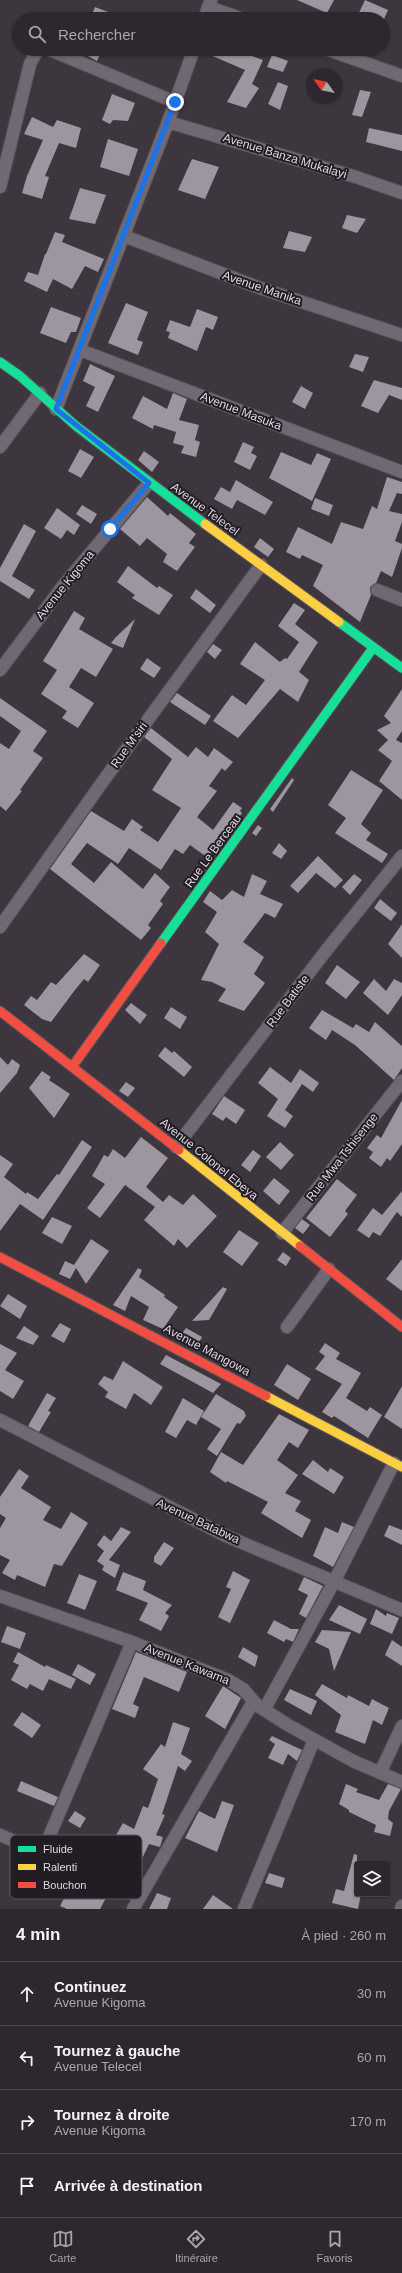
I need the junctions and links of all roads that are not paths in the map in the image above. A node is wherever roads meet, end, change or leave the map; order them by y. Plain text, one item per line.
1 (210, 3) edge
2 (229, 12) edge
3 (34, 56) edge
4 (65, 56) edge
5 (191, 56) edge
6 (346, 56) edge
7 (402, 76) edge
8 (175, 102) junction
9 (168, 122) junction
10 (0, 187) edge
11 (402, 193) edge
12 (124, 236) junction
13 (402, 335) edge
14 (80, 350) junction
15 (0, 362) edge
16 (40, 393) junction
17 (56, 409) junction
18 (0, 447) edge
19 (402, 472) edge
20 (149, 483) junction
21 (261, 565) junction
22 (377, 590) dead end
23 (402, 600) edge
24 (373, 648) junction
25 (402, 668) edge
26 (0, 670) edge
27 (402, 856) edge
28 (0, 927) edge
29 (0, 1011) edge
30 (72, 1067) junction
31 (402, 1081) edge
32 (176, 1147) junction
33 (282, 1233) junction
34 (0, 1257) edge
35 (329, 1270) junction
36 (287, 1327) dead end
37 (402, 1327) edge
38 (0, 1420) edge
39 (398, 1465) edge
40 (335, 1580) junction
41 (1, 1600) edge
42 (402, 1610) edge
43 (132, 1642) junction
44 (253, 1702) junction
45 (264, 1710) junction
46 (402, 1726) edge
47 (314, 1740) junction
48 (380, 1773) junction
49 (402, 1782) edge
50 (0, 1835) edge
51 (50, 1835) edge
52 (10, 1839) edge
53 (142, 1893) edge
54 (139, 1899) edge
55 (133, 1909) edge
56 (244, 1909) edge

1 - 2 street
3 - 10 street
4 - 8 street
5 - 8 street
6 - 7 street
8 - 9 street
9 - 11 street, Avenue Banza Mukalayi
9 - 12 street
12 - 13 street, Avenue Manika
12 - 14 street
14 - 17 street
14 - 19 street, Avenue Masuka
15 - 16 street, Avenue Telecel
16 - 17 street, Avenue Telecel
16 - 18 street
17 - 20 street, Avenue Telecel
20 - 21 street, Avenue Telecel
20 - 26 street, Avenue Kigoma
21 - 24 street, Avenue Telecel
21 - 28 street, Rue M'siri
22 - 23 street
24 - 25 street, Avenue Telecel
24 - 30 street, Rue Le Berceau
27 - 32 street, Rue Batiste
29 - 30 street, Avenue Colonel Ebeya
30 - 32 street, Avenue Colonel Ebeya
31 - 33 street, Rue Mwa Tshisenge
32 - 33 street, Avenue Colonel Ebeya
33 - 35 street, Avenue Colonel Ebeya
34 - 39 street, Avenue Mangowa
35 - 36 street
35 - 37 street, Avenue Colonel Ebeya
38 - 40 street, Avenue Batabwa
39 - 40 street
40 - 42 street, Avenue Batabwa
40 - 45 street
41 - 43 street, Avenue Kawama
43 - 44 street, Avenue Kawama
43 - 51 street
44 - 45 street, Avenue Kawama
44 - 53 street
45 - 47 street, Avenue Kawama
46 - 48 street
47 - 48 street, Avenue Kawama
47 - 56 street
48 - 49 street, Avenue Kawama
50 - 52 street
54 - 55 street

